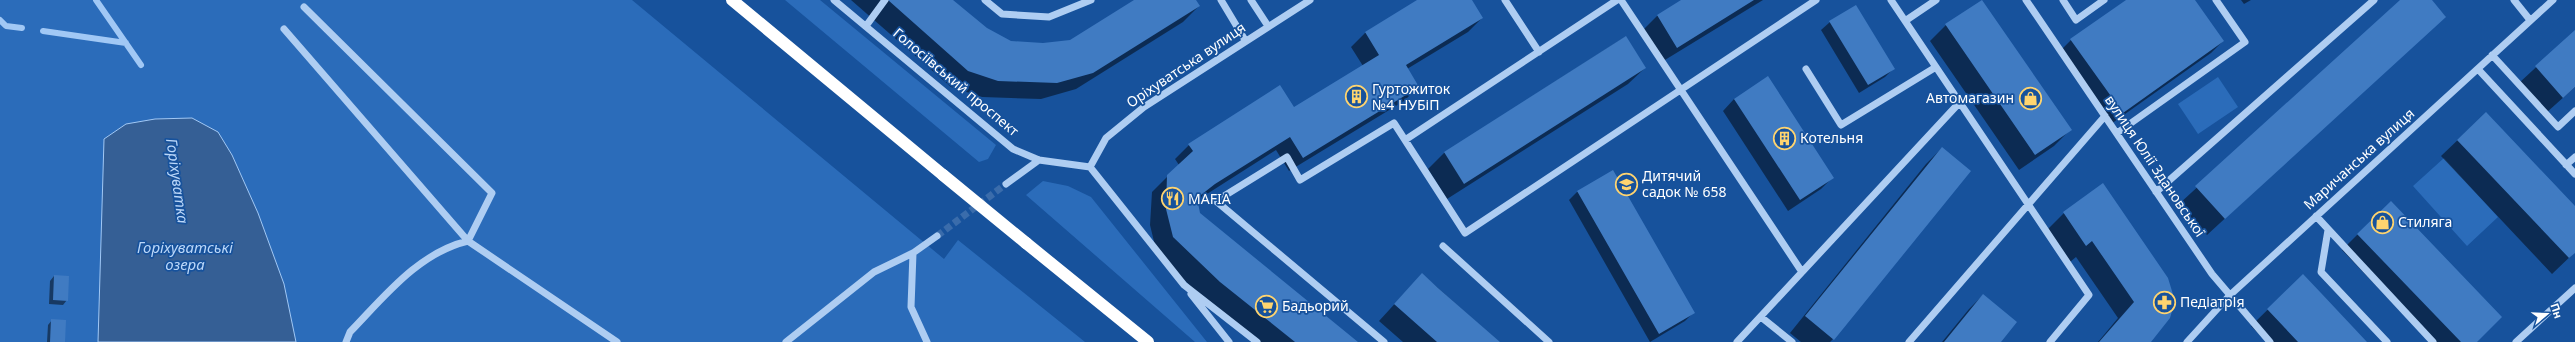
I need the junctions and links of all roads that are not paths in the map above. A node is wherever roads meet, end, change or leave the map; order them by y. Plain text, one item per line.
1 (732, 0) edge
2 (834, 0) edge
3 (885, 0) edge
4 (985, 0) edge
5 (1091, 0) edge
6 (1221, 0) edge
7 (1251, 0) edge
8 (1310, 0) edge
9 (1505, 0) edge
10 (1617, 0) edge
11 (1620, 0) edge
12 (1816, 0) edge
13 (1891, 0) edge
14 (1936, 0) edge
15 (2026, 0) edge
16 (2063, 0) edge
17 (2104, 0) edge
18 (2216, 0) edge
19 (2374, 0) edge
20 (2514, 0) edge
21 (2553, 0) edge
22 (304, 7) dead end
23 (2530, 20) junction
24 (1905, 21) junction
25 (866, 26) junction
26 (1268, 26) junction
27 (284, 29) dead end
28 (1245, 40) junction
29 (1538, 52) junction
30 (2492, 55) junction
31 (1936, 67) junction
32 (1806, 69) dead end
33 (2478, 69) junction
34 (1681, 91) junction
35 (1960, 102) junction
36 (2575, 111) edge
37 (2105, 116) junction
38 (2117, 133) junction
39 (1405, 140) junction
40 (2575, 158) edge
41 (1039, 160) junction
42 (2566, 165) junction
43 (1090, 167) junction
44 (2575, 174) edge
45 (1006, 184) tunnel mouth
46 (2156, 192) junction
47 (2028, 204) junction
48 (2316, 216) junction
49 (2328, 230) junction
50 (938, 236) tunnel mouth
51 (468, 241) junction
52 (1443, 246) dead end
53 (913, 253) junction
54 (1802, 272) junction
55 (1184, 285) junction
56 (2575, 288) edge
57 (2229, 296) junction
58 (1761, 316) junction
59 (346, 342) edge
60 (617, 342) edge
61 (786, 342) edge
62 (927, 342) edge
63 (1148, 342) edge
64 (1229, 342) edge
65 (1257, 342) edge
66 (1384, 342) edge
67 (1549, 342) edge
68 (1737, 342) edge
69 (1792, 342) edge
70 (1909, 342) edge
71 (2050, 342) edge
72 (2187, 342) edge
73 (2270, 342) edge
74 (2387, 342) edge
75 (2433, 342) edge
76 (2516, 342) edge

1 - 63 highway, bridge
2 - 25 street, Голосіївський проспект
3 - 25 street
4 - 5 street
6 - 28 street
7 - 26 street
8 - 26 street, Оріхуватська вулиця
9 - 29 street
10 - 29 street
11 - 34 street
12 - 34 street
13 - 24 street
14 - 24 street
15 - 37 street, вулиця Юлії Здановської
16 - 17 street
18 - 38 street
19 - 46 street
20 - 23 street
21 - 23 street, Маричанська вулиця
22 - 51 street
23 - 30 street, Маричанська вулиця
24 - 31 street
25 - 41 street, Голосіївський проспект
26 - 28 street, Оріхуватська вулиця
27 - 51 street
28 - 43 street, Оріхуватська вулиця
29 - 39 street
30 - 33 street, Маричанська вулиця
30 - 36 street
31 - 32 street
31 - 35 street
33 - 42 street
33 - 48 street, Маричанська вулиця
34 - 39 street
34 - 54 street
35 - 47 street
35 - 54 street
37 - 38 street, вулиця Юлії Здановської
37 - 47 street
38 - 46 street, вулиця Юлії Здановської
39 - 66 street
40 - 42 street
41 - 43 street, Голосіївський проспект
41 - 45 street
42 - 44 street
43 - 55 street
46 - 57 street, вулиця Юлії Здановської
47 - 70 street
47 - 71 street
48 - 49 street
48 - 57 street, Маричанська вулиця
49 - 74 street
49 - 75 street
50 - 53 street
51 - 59 street
51 - 60 street
52 - 67 street
53 - 61 street
53 - 62 street
54 - 58 street
55 - 64 street
55 - 65 street
56 - 76 street
57 - 72 street, Маричанська вулиця
57 - 73 street, вулиця Юлії Здановської
58 - 68 street
58 - 69 street

